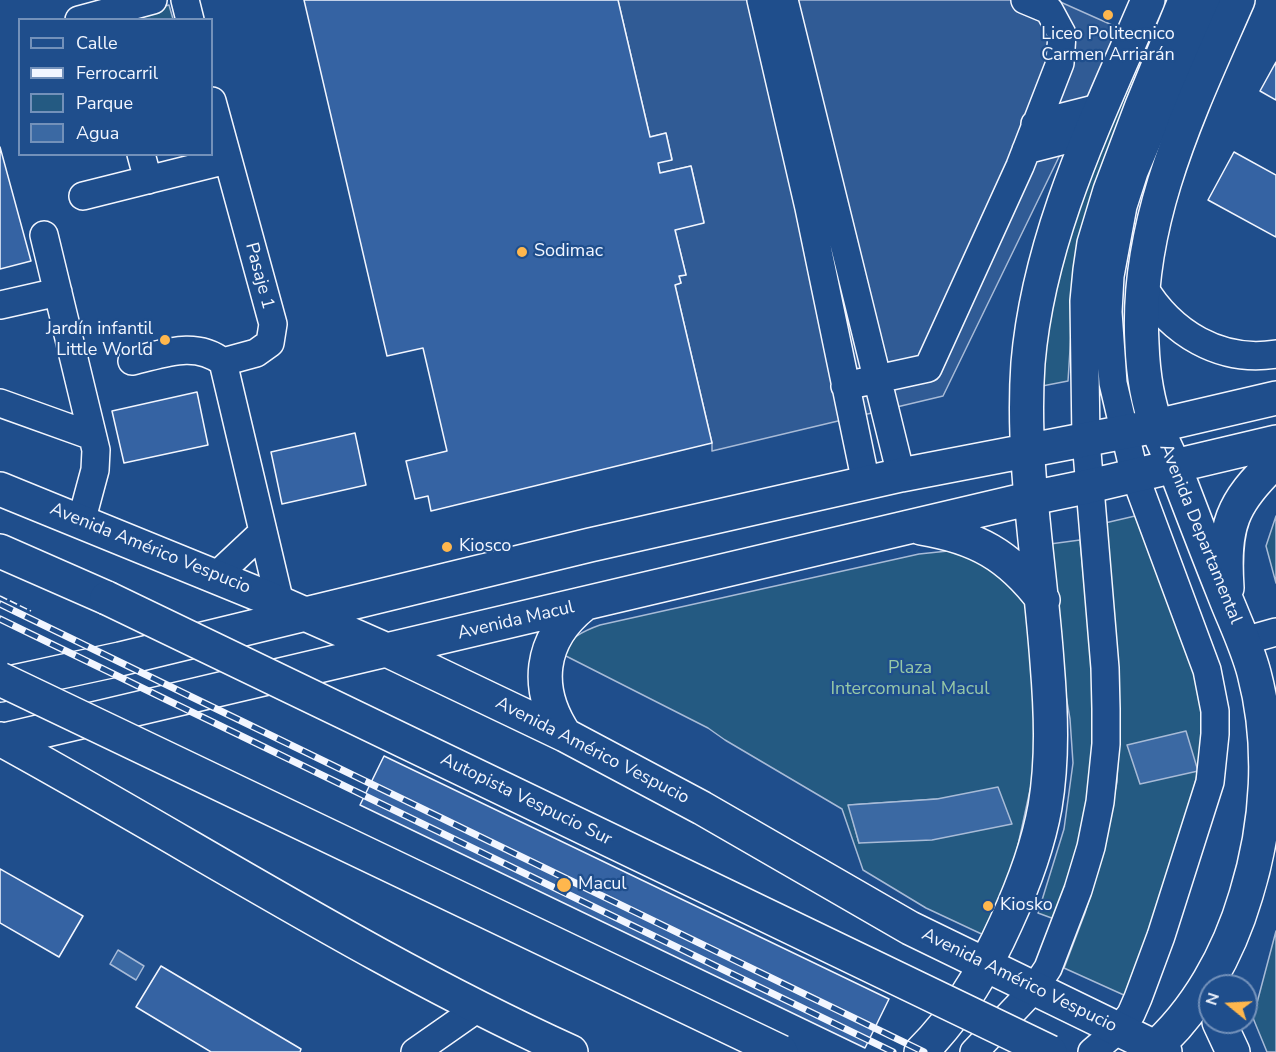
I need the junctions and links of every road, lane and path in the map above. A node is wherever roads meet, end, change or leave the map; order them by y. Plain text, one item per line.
1 (153, 0) edge
2 (185, 0) edge
3 (761, 0) edge
4 (784, 0) edge
5 (1025, 0) edge
6 (1148, 0) edge
7 (1182, 0) edge
8 (1207, 0) edge
9 (1238, 0) edge
10 (96, 18) edge
11 (190, 18) edge
12 (213, 104) edge
13 (1102, 107) junction
14 (1035, 124) junction
15 (1026, 150) junction
16 (1083, 153) junction
17 (142, 156) edge
18 (227, 160) junction
19 (148, 180) junction
20 (83, 196) dead end
21 (44, 235) dead end
22 (1143, 286) junction
23 (58, 292) junction
24 (0, 305) edge
25 (1276, 354) edge
26 (132, 362) dead end
27 (223, 362) junction
28 (878, 380) junction
29 (845, 386) junction
30 (1276, 398) edge
31 (0, 403) edge
32 (1156, 426) junction
33 (1123, 432) junction
34 (92, 435) junction
35 (1086, 440) junction
36 (1276, 442) edge
37 (1029, 452) junction
38 (1276, 461) edge
39 (1174, 467) junction
40 (901, 475) junction
41 (1135, 476) junction
42 (866, 483) junction
43 (1090, 486) junction
44 (0, 489) edge
45 (1032, 498) junction
46 (81, 522) junction
47 (914, 526) junction
48 (263, 532) junction
49 (0, 551) edge
50 (216, 576) junction
51 (1043, 600) junction
52 (583, 605) junction
53 (293, 608) junction
54 (1229, 608) junction
55 (1276, 632) edge
56 (1244, 641) junction
57 (389, 651) junction
58 (0, 679) edge
59 (0, 685) edge
60 (565, 735) junction
61 (1, 740) edge
62 (985, 966) junction
63 (1214, 974) edge
64 (1034, 989) junction
65 (1198, 998) edge
66 (478, 1008) junction
67 (1119, 1029) junction
68 (1225, 1034) edge
69 (1157, 1050) edge
70 (415, 1052) edge
71 (571, 1052) edge
72 (781, 1052) edge
73 (921, 1052) edge
74 (975, 1052) edge
75 (1050, 1052) edge
76 (1092, 1052) edge
77 (1233, 1052) edge

1 - 10 street
2 - 11 street
3 - 29 street
4 - 28 street
5 - 14 street
6 - 13 main road
7 - 35 street
8 - 33 street
9 - 22 main road, Avenida Departamental
12 - 18 street, Pasaje 1
13 - 14 street
13 - 16 main road
14 - 15 street
15 - 16 street
15 - 28 street
16 - 37 main road
17 - 19 street
18 - 19 street
18 - 27 street, Pasaje 1
19 - 20 street
21 - 23 street
22 - 25 street
22 - 32 main road, Avenida Departamental
23 - 24 street
23 - 34 street
26 - 27 street
27 - 48 street
28 - 29 street
28 - 40 street
29 - 42 street
30 - 32 main road
31 - 34 street
32 - 33 main road
32 - 39 main road, Avenida Departamental
33 - 35 main road
33 - 41 street
34 - 46 street
35 - 37 main road
35 - 43 street
36 - 39 main road, Avenida Macul
37 - 40 main road
37 - 45 main road
38 - 54 main road
39 - 41 main road, Avenida Macul
39 - 54 main road, Avenida Departamental
40 - 42 main road
41 - 43 main road, Avenida Macul
41 - 67 street
42 - 53 main road
43 - 45 main road, Avenida Macul
43 - 64 street
44 - 46 main road, Avenida Américo Vespucio
45 - 47 main road, Avenida Macul
45 - 51 main road
46 - 50 main road, Avenida Américo Vespucio
47 - 51 main road
47 - 52 main road, Avenida Macul
48 - 50 street
48 - 53 street
49 - 75 main road, Autopista Vespucio Sur, bridge
50 - 53 main road, Avenida Américo Vespucio
51 - 62 main road
52 - 57 main road, Avenida Macul
52 - 60 main road
53 - 57 main road, Avenida Américo Vespucio
53 - 59 main road
54 - 56 main road, Avenida Departamental
55 - 56 street
56 - 63 main road, Avenida Departamental
57 - 60 main road, Avenida Américo Vespucio
57 - 61 main road, Avenida Macul
58 - 72 main road, bridge
60 - 62 main road, Avenida Américo Vespucio
61 - 66 main road
62 - 64 main road, Avenida Américo Vespucio
62 - 73 main road
64 - 67 main road, Avenida Américo Vespucio
64 - 74 street
65 - 69 main road, Avenida Departamental
66 - 70 street
66 - 71 main road
67 - 69 main road, Avenida Américo Vespucio
67 - 76 street
68 - 77 main road

